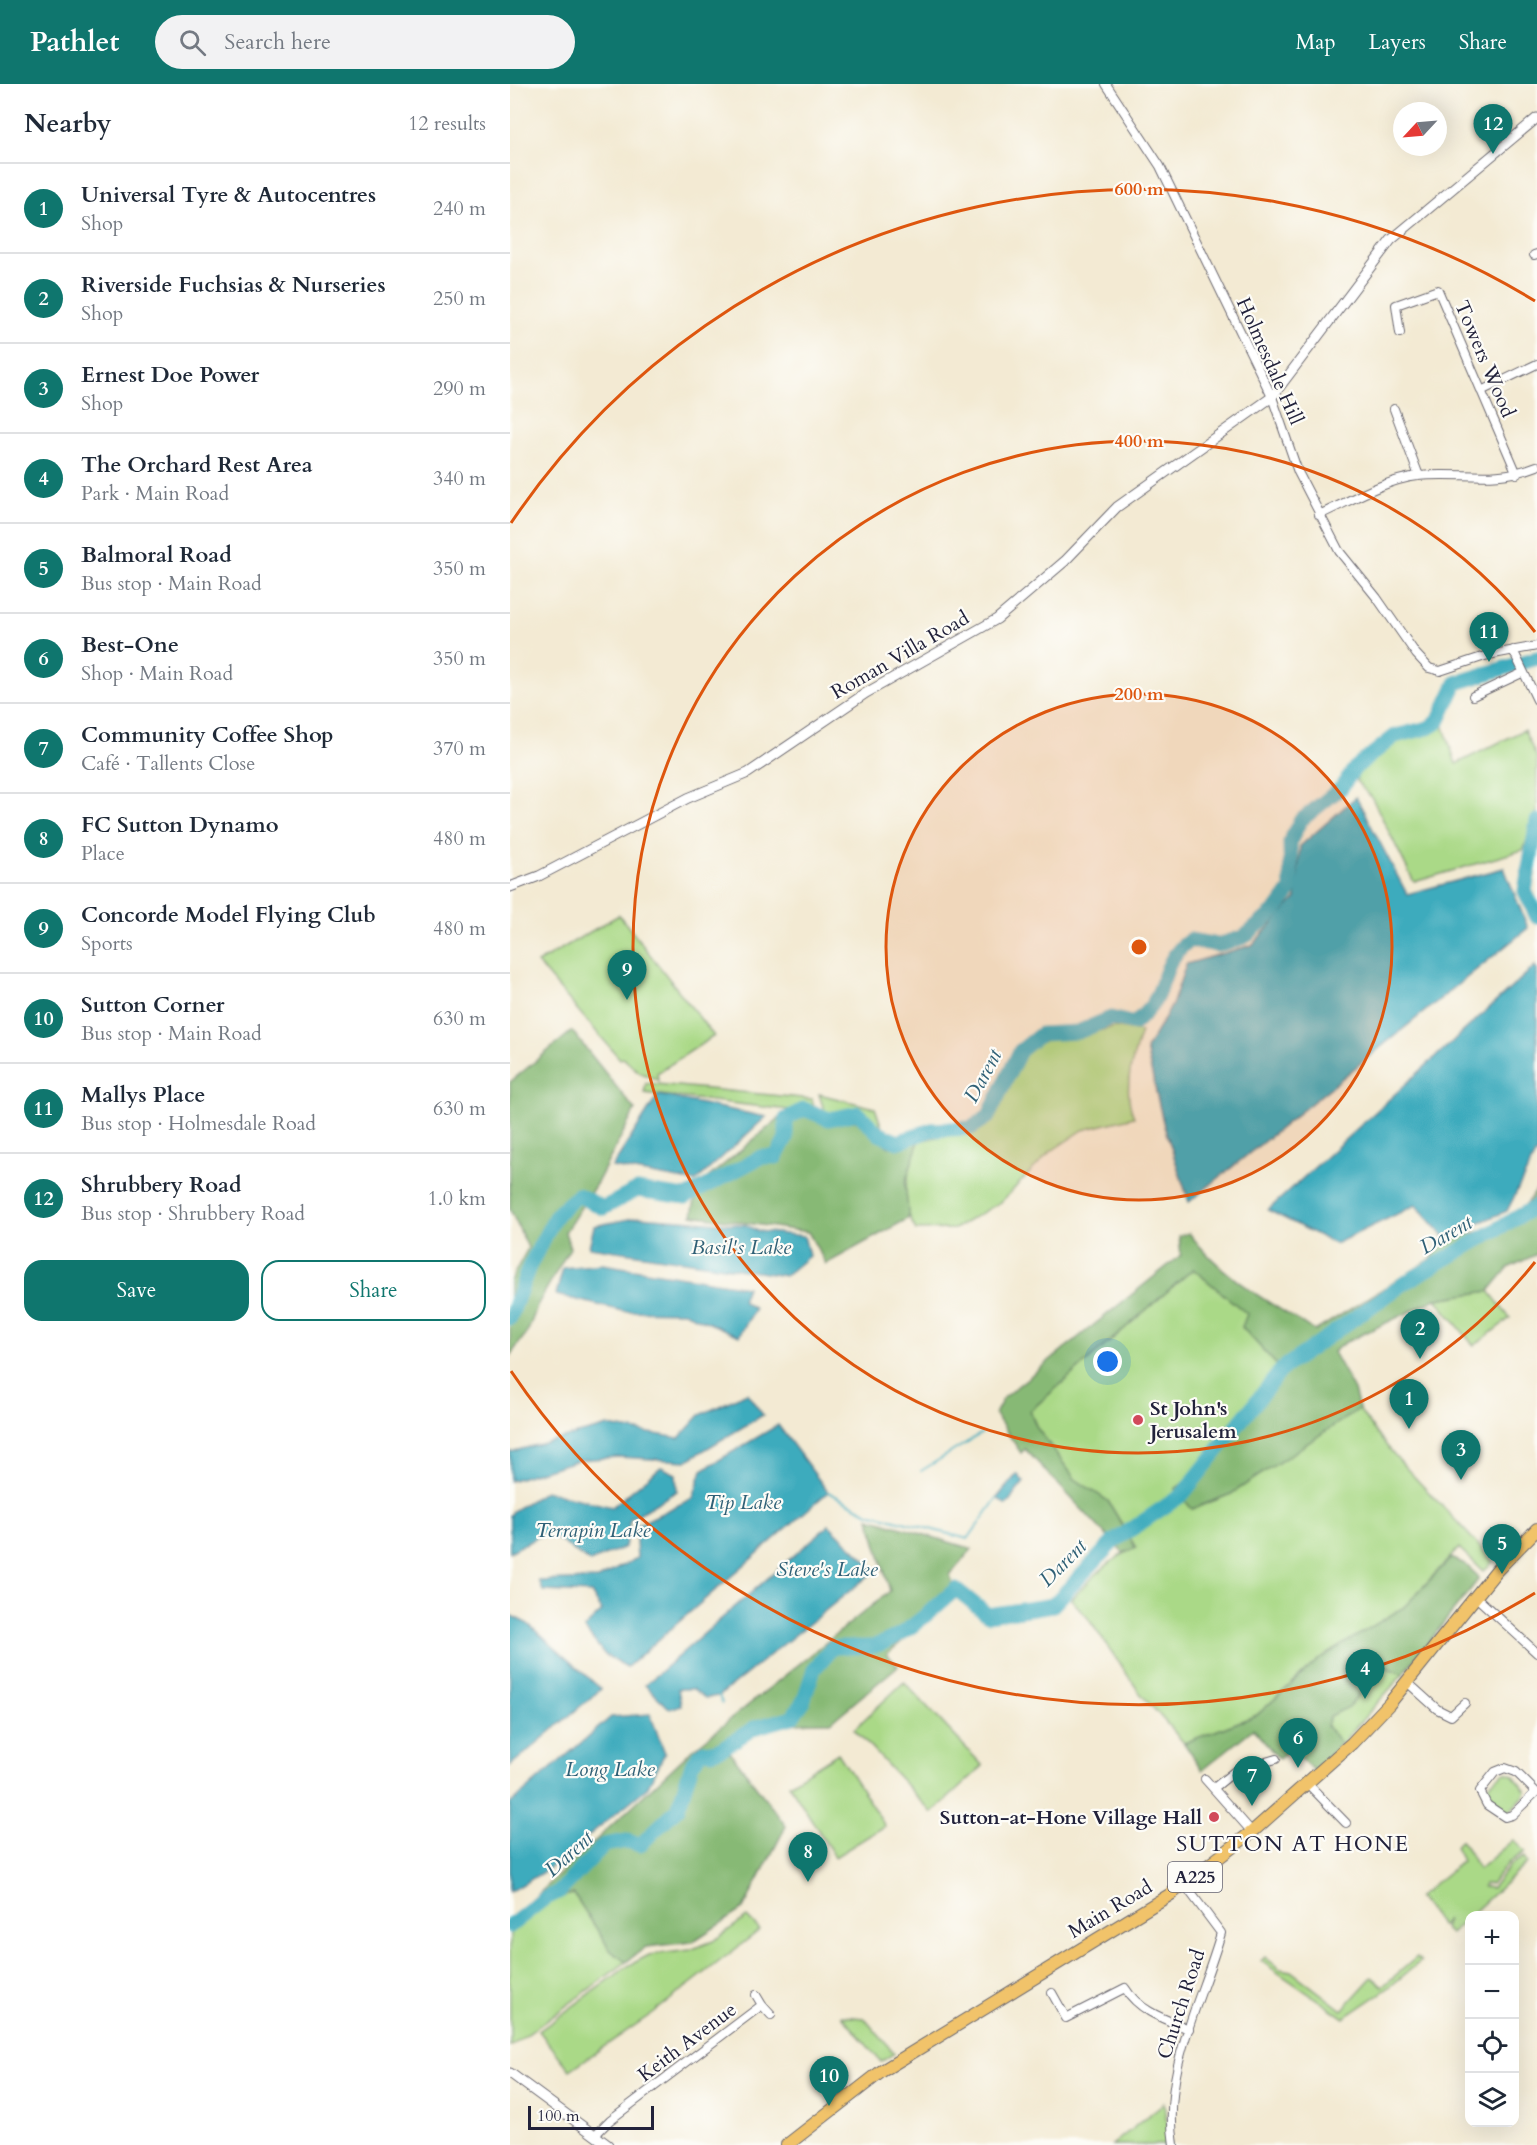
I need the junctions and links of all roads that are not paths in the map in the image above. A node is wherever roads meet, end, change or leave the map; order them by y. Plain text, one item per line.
1 (1106, 84) edge
2 (1537, 118) edge
3 (1400, 333) dead end
4 (1537, 364) edge
5 (1480, 391) junction
6 (1272, 397) junction
7 (1394, 409) dead end
8 (1537, 466) edge
9 (1517, 474) junction
10 (1419, 476) junction
11 (1319, 515) junction
12 (1537, 646) edge
13 (1514, 653) junction
14 (1523, 673) junction
15 (1537, 675) edge
16 (1473, 696) dead end
17 (1537, 700) edge
18 (510, 887) edge
19 (1537, 1529) edge
20 (1475, 1596) junction
21 (1537, 1653) edge
22 (1406, 1681) junction
23 (1465, 1703) dead end
24 (1276, 1759) dead end
25 (1205, 1779) dead end
26 (1308, 1784) junction
27 (1214, 1788) junction
28 (1537, 1792) edge
29 (1346, 1823) dead end
30 (1252, 1832) junction
31 (1185, 1885) junction
32 (1052, 1993) dead end
33 (756, 1995) dead end
34 (762, 2006) junction
35 (771, 2015) dead end
36 (1189, 2029) junction
37 (510, 2073) edge
38 (595, 2135) junction
39 (608, 2145) edge
40 (787, 2145) edge
41 (1173, 2145) edge

1 - 6 street, Holmesdale Hill
2 - 6 street, Roman Villa Road
3 - 5 street, Towers Wood
4 - 5 street
5 - 9 street, Towers Wood
6 - 11 street, Holmesdale Hill
6 - 18 street, Roman Villa Road
7 - 10 street
8 - 9 street
9 - 10 street
10 - 11 street
11 - 13 street, Holmesdale Hill
12 - 13 street
13 - 14 street
14 - 15 street
14 - 16 street
14 - 17 street
19 - 20 main road, Main Road / A225
20 - 21 street
20 - 22 main road, Main Road / A225
22 - 23 street
22 - 26 main road, Main Road / A225
24 - 27 street
25 - 27 street
26 - 29 street
26 - 30 main road, Main Road / A225
27 - 30 street
28 - 28 street
30 - 31 main road, Main Road / A225
31 - 36 street, Church Road
31 - 40 main road, Main Road / A225
32 - 36 street
33 - 34 street, Keith Avenue
34 - 35 street
34 - 38 street, Keith Avenue
36 - 41 street, Church Road
37 - 38 street
38 - 39 street

